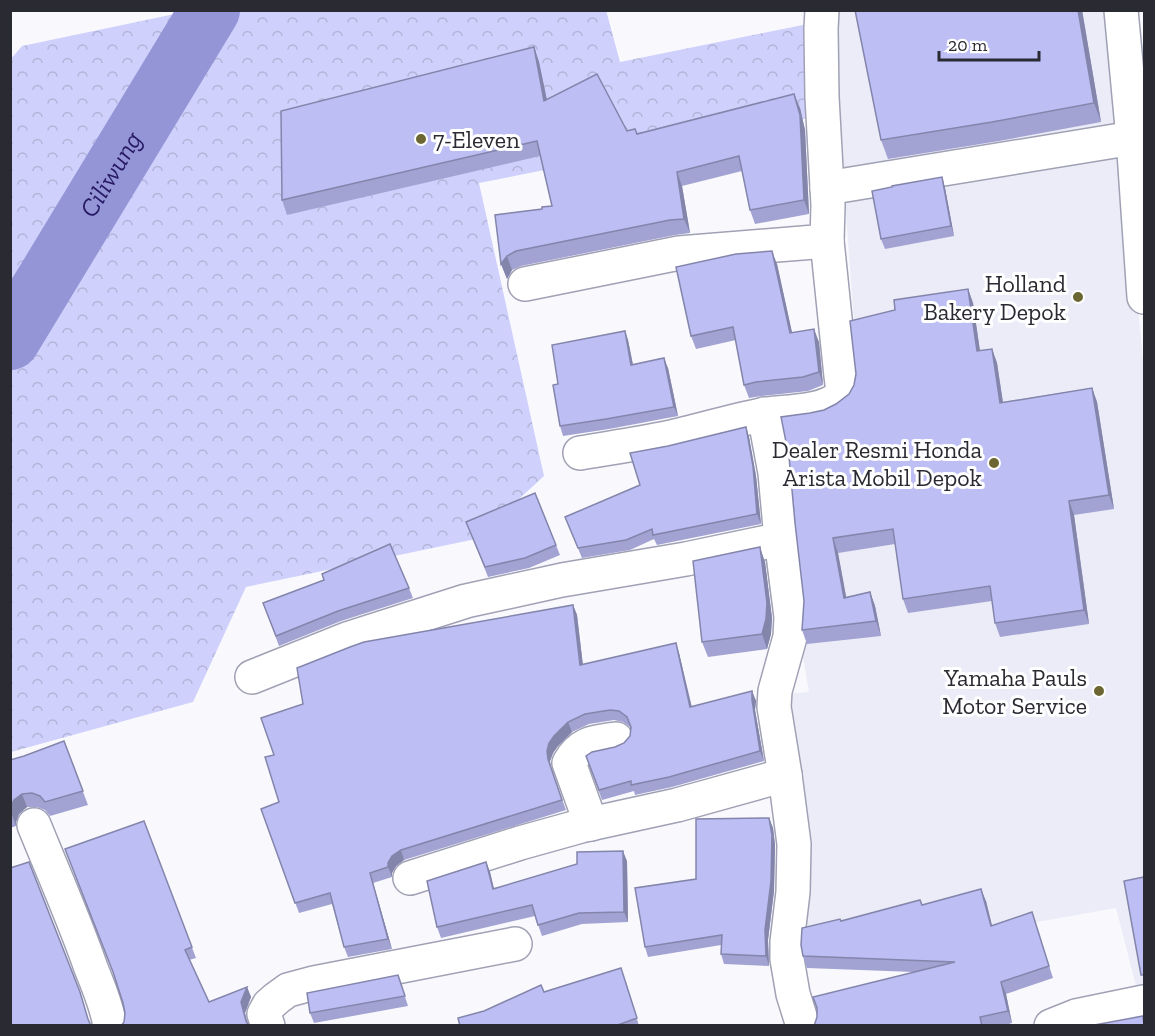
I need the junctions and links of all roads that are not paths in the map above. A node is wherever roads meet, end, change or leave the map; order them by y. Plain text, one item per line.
1 (822, 10) edge
2 (1121, 10) edge
3 (1133, 138) junction
4 (828, 188) junction
5 (827, 241) junction
6 (525, 284) dead end
7 (1144, 297) edge
8 (764, 414) junction
9 (580, 453) dead end
10 (781, 538) junction
11 (252, 677) dead end
12 (616, 739) dead end
13 (785, 775) junction
14 (591, 824) junction
15 (34, 825) dead end
16 (410, 878) dead end
17 (515, 944) dead end
18 (1144, 1002) edge
19 (110, 1026) edge
20 (268, 1026) edge
21 (803, 1026) edge
22 (1051, 1026) edge

1 - 4 main road
2 - 3 main road
3 - 4 main road
3 - 7 main road
4 - 5 main road
5 - 6 main road
5 - 8 main road
8 - 9 main road
8 - 10 main road
10 - 11 main road
10 - 13 main road
12 - 14 main road
13 - 14 main road
13 - 21 main road
14 - 16 main road
15 - 19 main road
17 - 20 main road
18 - 22 main road

